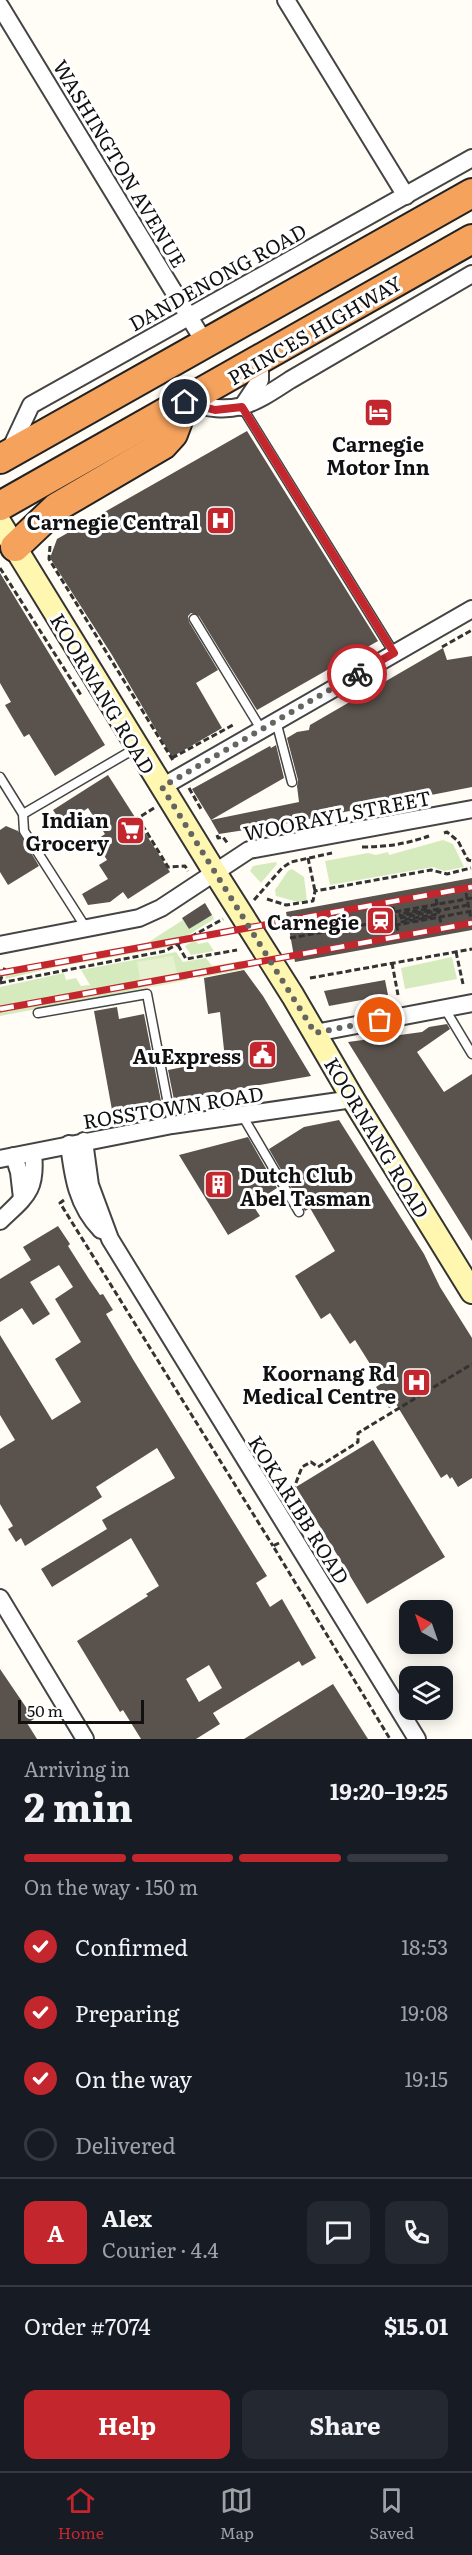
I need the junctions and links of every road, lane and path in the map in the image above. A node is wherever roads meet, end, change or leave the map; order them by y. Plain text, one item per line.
1 (286, 0) edge
2 (0, 6) edge
3 (472, 158) edge
4 (472, 193) edge
5 (406, 196) junction
6 (472, 239) edge
7 (472, 274) edge
8 (189, 315) junction
9 (205, 343) junction
10 (260, 359) junction
11 (185, 402) junction
12 (242, 407) junction
13 (3, 457) edge
14 (0, 506) edge
15 (0, 523) edge
16 (37, 526) junction
17 (8, 557) edge
18 (472, 609) edge
19 (194, 619) dead end
20 (394, 653) junction
21 (82, 697) dead end
22 (269, 725) junction
23 (138, 747) junction
24 (183, 776) junction
25 (0, 777) edge
26 (292, 782) dead end
27 (155, 793) junction
28 (201, 809) dead end
29 (472, 809) edge
30 (23, 814) junction
31 (213, 828) dead end
32 (230, 846) dead end
33 (353, 849) dead end
34 (342, 851) dead end
35 (308, 858) junction
36 (470, 860) edge
37 (472, 869) edge
38 (189, 872) dead end
39 (214, 872) junction
40 (315, 891) junction
41 (466, 893) dead end
42 (257, 898) dead end
43 (472, 898) edge
44 (267, 899) dead end
45 (436, 899) dead end
46 (429, 906) junction
47 (468, 906) junction
48 (393, 907) dead end
49 (438, 909) junction
50 (472, 911) edge
51 (399, 912) junction
52 (394, 913) junction
53 (439, 914) junction
54 (400, 918) junction
55 (395, 919) junction
56 (432, 919) junction
57 (471, 919) edge
58 (216, 923) dead end
59 (374, 923) junction
60 (441, 924) dead end
61 (401, 925) junction
62 (396, 926) junction
63 (86, 929) junction
64 (398, 932) dead end
65 (290, 938) dead end
66 (0, 945) edge
67 (178, 945) junction
68 (472, 949) edge
69 (237, 950) dead end
70 (456, 952) junction
71 (392, 963) junction
72 (5, 967) dead end
73 (310, 978) dead end
74 (0, 983) edge
75 (463, 984) dead end
76 (398, 995) dead end
77 (472, 1003) edge
78 (445, 1009) junction
79 (38, 1013) dead end
80 (315, 1033) junction
81 (472, 1054) edge
82 (353, 1099) junction
83 (242, 1115) junction
84 (172, 1125) junction
85 (77, 1143) junction
86 (33, 1153) junction
87 (7, 1158) edge
88 (77, 1192) junction
89 (22, 1198) junction
90 (299, 1212) dead end
91 (0, 1221) edge
92 (110, 1239) junction
93 (472, 1292) edge
94 (472, 1364) edge
95 (291, 1490) dead end
96 (312, 1525) dead end
97 (292, 1536) junction
98 (331, 1544) dead end
99 (273, 1546) junction
100 (326, 1547) dead end
101 (0, 1598) edge
102 (85, 1739) edge
103 (390, 1739) edge
104 (417, 1739) edge

1 - 5 street
2 - 8 street, WASHINGTON AVENUE
3 - 5 street, DANDENONG ROAD
4 - 9 highway, PRINCES HIGHWAY
5 - 8 street, DANDENONG ROAD
6 - 10 highway, PRINCES HIGHWAY
7 - 12 street
8 - 9 street, WASHINGTON AVENUE
8 - 13 street, DANDENONG ROAD
9 - 13 highway, PRINCES HIGHWAY
10 - 11 highway, PRINCES HIGHWAY
10 - 12 street
11 - 12 street
11 - 14 highway, PRINCES HIGHWAY
11 - 16 highway
12 - 20 lane
15 - 17 street, KOORNANG ROAD
16 - 17 highway
16 - 24 path
17 - 21 path
17 - 23 street, KOORNANG ROAD
18 - 20 street
19 - 22 lane
20 - 22 street
22 - 24 street
22 - 26 lane
23 - 27 street, KOORNANG ROAD
23 - 30 lane
24 - 27 street
24 - 28 path
25 - 30 lane
27 - 38 path
27 - 39 street, KOORNANG ROAD
29 - 39 street, WOORAYL STREET
30 - 63 lane
31 - 32 path
33 - 36 path
34 - 35 path
35 - 40 path
35 - 42 path
36 - 37 path
37 - 40 path
39 - 63 street, WOORAYL STREET
39 - 80 street, KOORNANG ROAD
40 - 44 path
41 - 47 path, bridge
43 - 46 path
45 - 49 path, bridge
46 - 49 path
46 - 51 path
47 - 54 path
47 - 57 path, bridge
48 - 55 path, bridge
49 - 53 path, bridge
50 - 56 path
51 - 52 path
51 - 54 path
52 - 55 path
52 - 59 path
53 - 56 path
53 - 60 path, bridge
54 - 61 path
55 - 62 path
55 - 64 path, bridge
56 - 61 path
58 - 67 path
59 - 62 path
59 - 65 path
61 - 62 path
63 - 66 street, WOORAYL STREET
67 - 69 path
67 - 74 path
68 - 70 path
70 - 71 path
70 - 75 path
71 - 73 path
71 - 76 path
72 - 74 path
77 - 78 street
78 - 80 street
78 - 81 lane
79 - 84 lane
80 - 82 street, KOORNANG ROAD
82 - 83 street, ROSSTOWN ROAD
82 - 93 street, KOORNANG ROAD
83 - 84 street, ROSSTOWN ROAD
83 - 90 lane
84 - 85 street, ROSSTOWN ROAD
85 - 86 street, ROSSTOWN ROAD
85 - 88 street, KOKARIBB ROAD
85 - 92 street, KOKARIBB ROAD
86 - 87 street, ROSSTOWN ROAD
86 - 89 street
87 - 89 street
88 - 92 street, KOKARIBB ROAD
88 - 99 path
89 - 91 street
92 - 97 street, KOKARIBB ROAD
94 - 95 path
96 - 97 path
97 - 99 path
97 - 104 street, KOKARIBB ROAD
98 - 100 path
99 - 103 path
101 - 102 street

